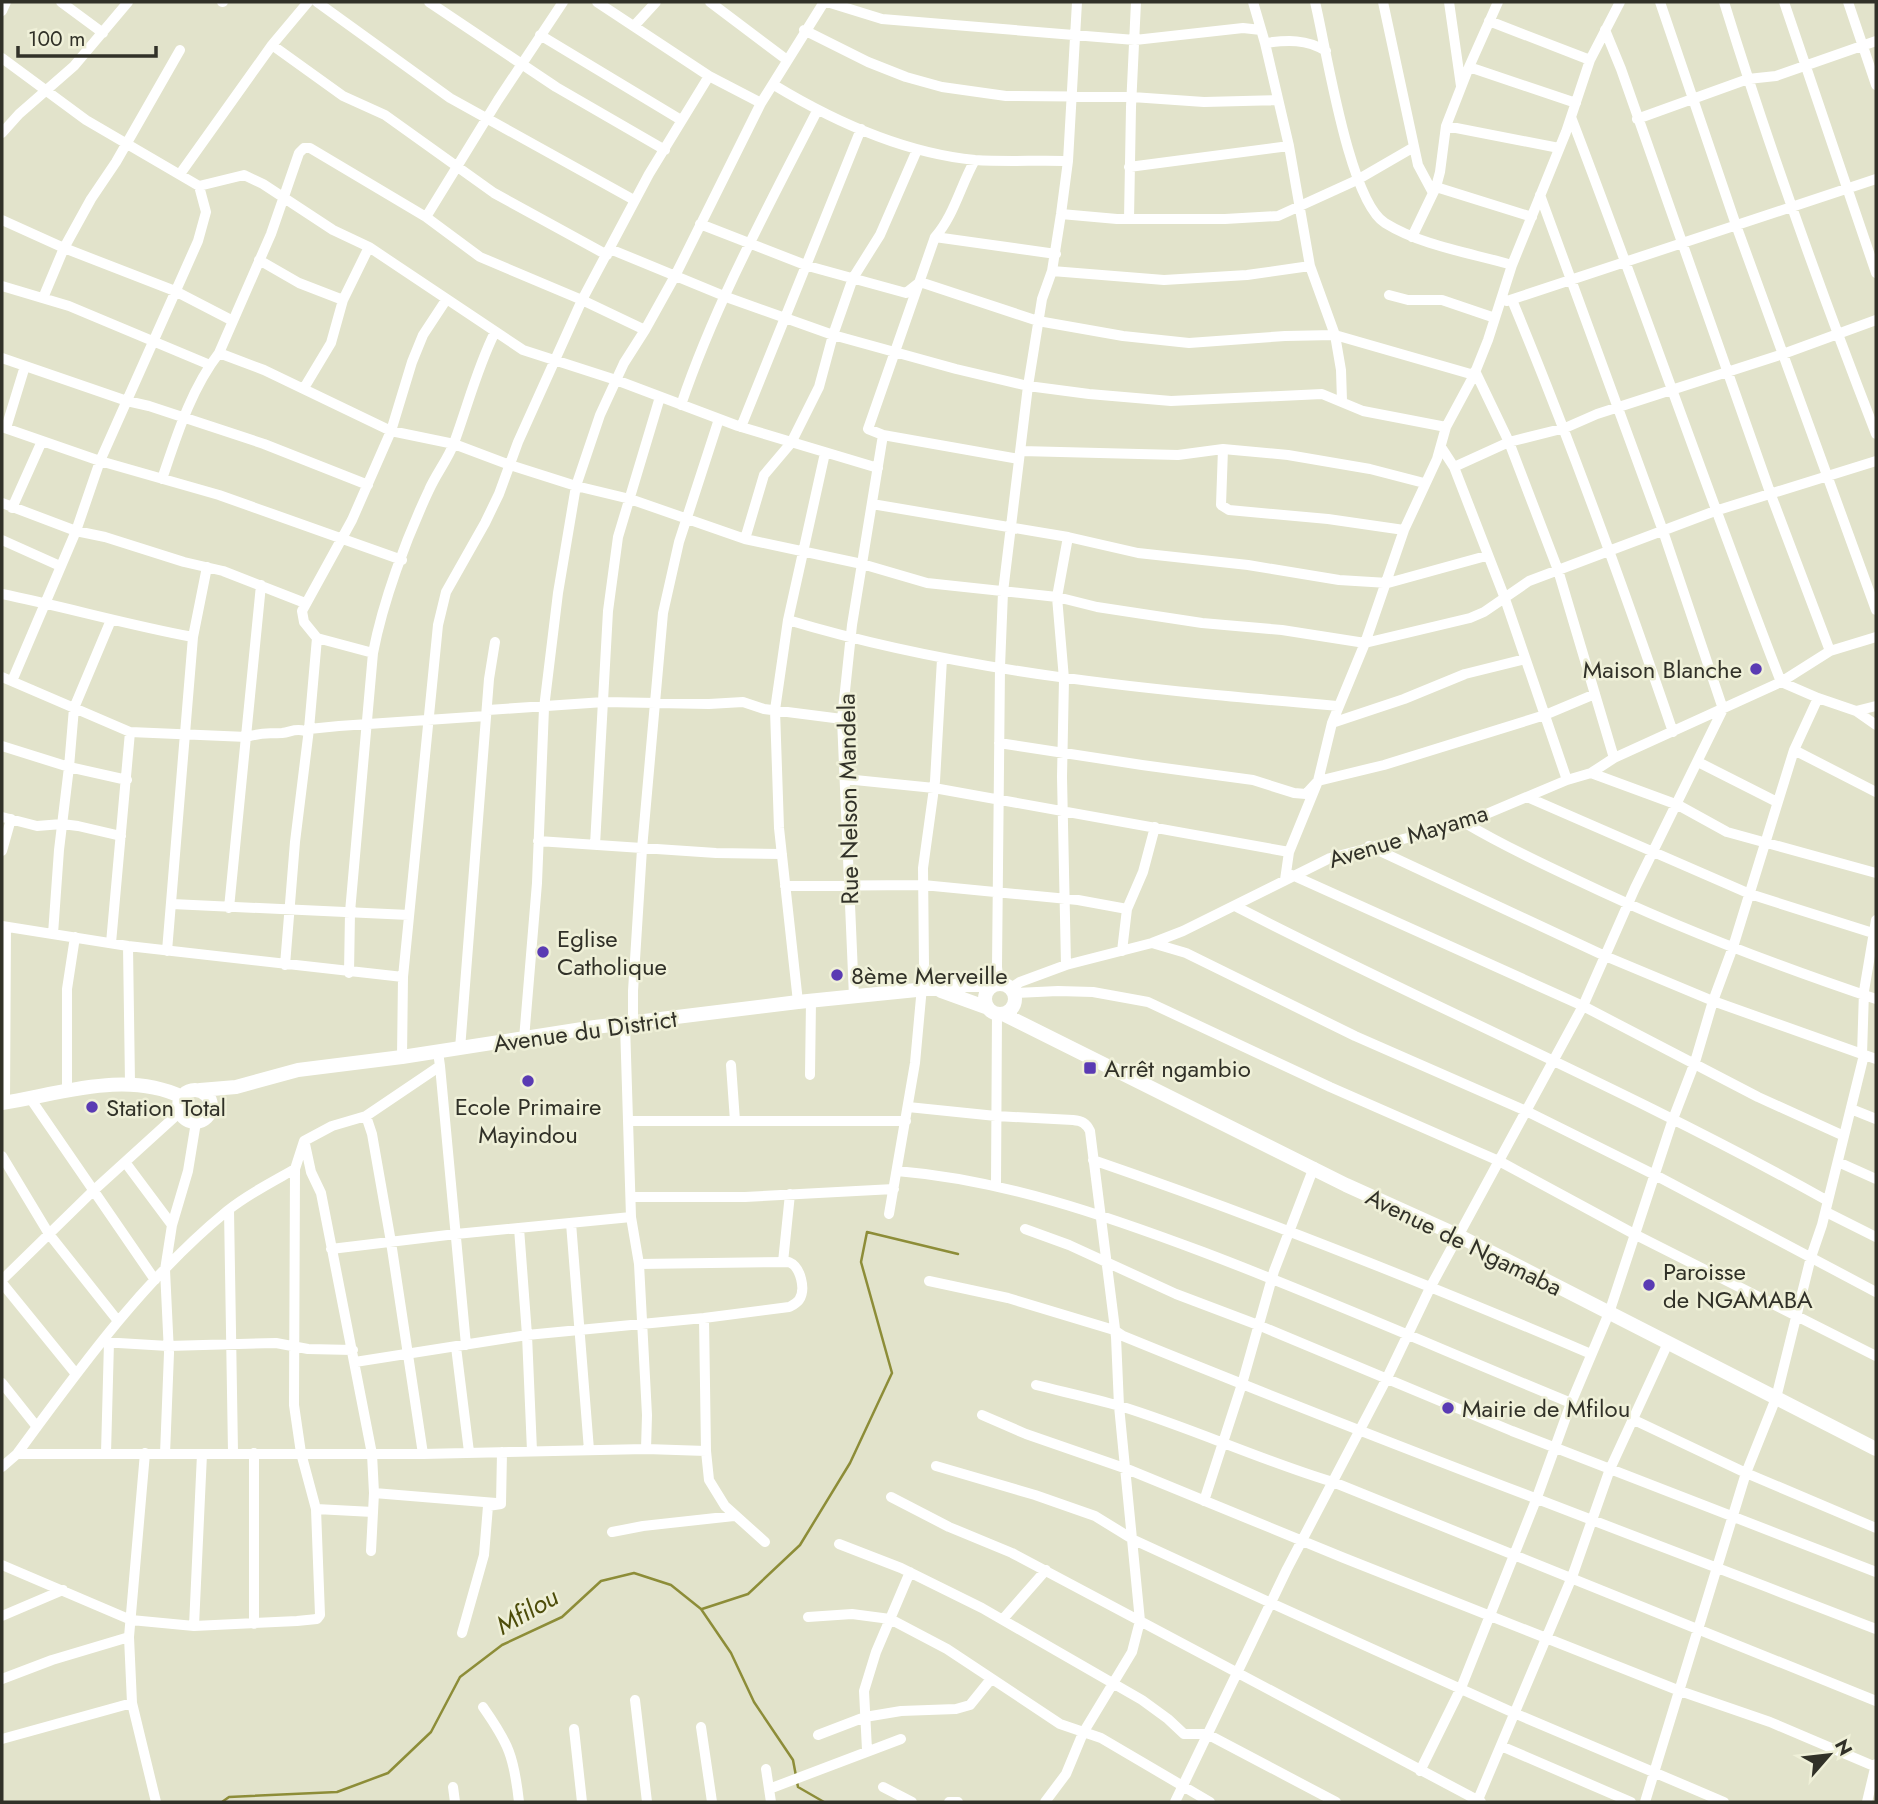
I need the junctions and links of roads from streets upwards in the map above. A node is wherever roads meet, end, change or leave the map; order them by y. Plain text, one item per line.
1 (6, 2) edge
2 (61, 2) edge
3 (128, 2) edge
4 (308, 2) edge
5 (317, 2) edge
6 (429, 2) edge
7 (563, 2) edge
8 (597, 2) edge
9 (656, 2) edge
10 (710, 2) edge
11 (825, 2) edge
12 (1077, 2) edge
13 (1136, 2) edge
14 (1253, 2) edge
15 (1315, 2) edge
16 (1382, 2) edge
17 (1449, 2) edge
18 (1498, 2) edge
19 (1619, 2) edge
20 (1660, 2) edge
21 (1724, 2) edge
22 (1784, 2) edge
23 (1848, 2) edge
24 (2, 11) edge
25 (1489, 22) junction
26 (634, 26) junction
27 (804, 30) junction
28 (1261, 30) junction
29 (1605, 30) junction
30 (103, 33) junction
31 (540, 35) junction
32 (1073, 35) junction
33 (1135, 40) junction
34 (1876, 41) edge
35 (1265, 43) junction
36 (272, 45) junction
37 (1862, 47) junction
38 (180, 50) dead end
39 (1326, 51) junction
40 (2, 58) edge
41 (1590, 60) junction
42 (787, 61) junction
43 (522, 65) junction
44 (1805, 66) junction
45 (1469, 67) junction
46 (709, 76) junction
47 (1748, 79) junction
48 (774, 85) junction
49 (1876, 85) edge
50 (1462, 89) junction
51 (45, 91) junction
52 (1072, 95) junction
53 (1132, 97) junction
54 (1278, 100) junction
55 (1695, 100) junction
56 (761, 103) junction
57 (1576, 103) junction
58 (817, 111) junction
59 (1571, 117) junction
60 (487, 118) junction
61 (1637, 119) junction
62 (681, 120) junction
63 (1446, 126) junction
64 (861, 129) junction
65 (2, 133) edge
66 (126, 143) junction
67 (1289, 146) junction
68 (1414, 147) junction
69 (1559, 148) junction
70 (665, 150) junction
71 (917, 150) junction
72 (975, 159) junction
73 (1068, 160) junction
74 (456, 167) junction
75 (1129, 167) junction
76 (180, 174) junction
77 (1876, 179) edge
78 (1357, 180) junction
79 (199, 186) junction
80 (1846, 188) junction
81 (1434, 190) junction
82 (1541, 195) junction
83 (283, 197) junction
84 (634, 200) junction
85 (1792, 205) junction
86 (1301, 206) junction
87 (1061, 214) junction
88 (426, 217) junction
89 (1532, 217) junction
90 (1129, 219) junction
91 (2, 220) edge
92 (700, 225) junction
93 (1736, 225) junction
94 (935, 237) junction
95 (1412, 237) junction
96 (1682, 242) junction
97 (749, 243) junction
98 (369, 247) junction
99 (64, 248) junction
100 (608, 252) junction
101 (1056, 254) junction
102 (259, 260) junction
103 (1626, 261) junction
104 (1512, 265) junction
105 (808, 266) junction
106 (1310, 266) junction
107 (1052, 271) junction
108 (1876, 273) edge
109 (675, 276) junction
110 (853, 278) junction
111 (1572, 280) junction
112 (920, 282) junction
113 (2, 286) edge
114 (175, 290) junction
115 (1390, 295) dead end
116 (724, 296) junction
117 (43, 298) junction
118 (343, 300) junction
119 (446, 300) junction
120 (582, 300) junction
121 (1512, 300) junction
122 (1500, 302) junction
123 (787, 318) junction
124 (1495, 318) junction
125 (1876, 320) edge
126 (233, 321) junction
127 (1038, 321) junction
128 (645, 330) junction
129 (495, 332) junction
130 (1838, 334) junction
131 (833, 335) junction
132 (1335, 335) junction
133 (153, 340) junction
134 (219, 352) junction
135 (893, 352) junction
136 (1783, 354) junction
137 (2, 358) edge
138 (556, 360) junction
139 (210, 365) junction
140 (25, 366) junction
141 (1727, 372) junction
142 (1474, 373) junction
143 (616, 380) junction
144 (1028, 386) junction
145 (304, 388) junction
146 (1673, 389) junction
147 (660, 397) junction
148 (127, 401) junction
149 (1342, 401) junction
150 (681, 405) junction
151 (1618, 408) junction
152 (183, 419) junction
153 (719, 419) junction
154 (4, 427) edge
155 (741, 427) junction
156 (1446, 427) junction
157 (1565, 428) junction
158 (391, 432) junction
159 (883, 435) junction
160 (1876, 435) edge
161 (42, 441) junction
162 (1509, 442) junction
163 (791, 443) junction
164 (454, 444) junction
165 (1441, 447) junction
166 (1223, 449) junction
167 (825, 453) junction
168 (1020, 455) junction
169 (100, 461) junction
170 (1876, 461) edge
171 (510, 465) junction
172 (1454, 467) junction
173 (878, 468) junction
174 (1829, 477) junction
175 (162, 479) junction
176 (1424, 483) junction
177 (368, 485) junction
178 (576, 486) junction
179 (1771, 495) junction
180 (630, 499) junction
181 (872, 504) junction
182 (7, 505) edge
183 (1715, 511) junction
184 (686, 518) junction
185 (1012, 529) junction
186 (1404, 530) junction
187 (76, 531) junction
188 (1663, 531) junction
189 (1068, 537) junction
190 (343, 538) junction
191 (745, 539) junction
192 (2, 540) edge
193 (1610, 550) junction
194 (804, 552) junction
195 (1486, 556) junction
196 (402, 560) junction
197 (862, 565) junction
198 (60, 566) junction
199 (207, 567) junction
200 (1558, 570) junction
201 (1388, 583) junction
202 (261, 585) junction
203 (1003, 592) junction
204 (2, 594) edge
205 (1504, 596) junction
206 (1057, 597) junction
207 (47, 602) junction
208 (305, 603) junction
209 (1876, 610) edge
210 (111, 620) junction
211 (788, 620) junction
212 (193, 637) junction
213 (1876, 637) edge
214 (317, 638) junction
215 (850, 639) junction
216 (495, 642) dead end
217 (1365, 643) junction
218 (1830, 651) junction
219 (373, 653) junction
220 (942, 659) junction
221 (1525, 659) junction
222 (1000, 667) junction
223 (7, 679) edge
224 (1064, 679) junction
225 (1781, 682) junction
226 (1595, 694) junction
227 (1818, 698) junction
228 (604, 702) junction
229 (655, 703) junction
230 (1338, 706) junction
231 (1876, 706) edge
232 (74, 708) junction
233 (544, 708) junction
234 (1723, 709) junction
235 (775, 710) junction
236 (1856, 711) junction
237 (487, 713) junction
238 (1545, 715) junction
239 (428, 719) junction
240 (842, 719) junction
241 (1332, 723) junction
242 (366, 724) junction
243 (1876, 725) edge
244 (309, 729) junction
245 (130, 732) junction
246 (1673, 732) junction
247 (186, 735) junction
248 (247, 737) junction
249 (999, 743) junction
250 (2, 746) edge
251 (1794, 750) junction
252 (1062, 752) junction
253 (1614, 758) junction
254 (1698, 762) junction
255 (69, 767) junction
256 (1591, 773) junction
257 (845, 779) junction
258 (127, 780) junction
259 (1567, 780) junction
260 (1318, 781) junction
261 (934, 788) junction
262 (1876, 792) edge
263 (1527, 797) junction
264 (999, 800) junction
265 (1777, 802) junction
266 (1678, 805) junction
267 (1063, 812) junction
268 (6, 818) edge
269 (1465, 823) junction
270 (62, 824) junction
271 (1155, 827) junction
272 (121, 836) junction
273 (538, 841) junction
274 (1766, 843) junction
275 (595, 845) junction
276 (1370, 846) junction
277 (642, 849) junction
278 (2, 851) edge
279 (1289, 852) junction
280 (1654, 852) junction
281 (782, 854) junction
282 (1876, 873) edge
283 (1289, 877) junction
284 (849, 885) junction
285 (923, 885) junction
286 (785, 886) junction
287 (998, 892) junction
288 (1750, 894) junction
289 (1066, 900) junction
290 (172, 904) junction
291 (1628, 904) junction
292 (1235, 906) junction
293 (229, 908) junction
294 (1127, 909) junction
295 (289, 911) junction
296 (350, 912) junction
297 (409, 915) junction
298 (1876, 920) edge
299 (4, 927) edge
300 (53, 934) junction
301 (1875, 934) edge
302 (75, 937) junction
303 (111, 943) junction
304 (1152, 943) junction
305 (128, 946) junction
306 (1733, 947) junction
307 (167, 951) junction
308 (1122, 951) junction
309 (1605, 956) junction
310 (285, 965) junction
311 (1066, 965) junction
312 (349, 973) junction
313 (403, 977) junction
314 (929, 989) junction
315 (1007, 989) junction
316 (1863, 995) junction
317 (854, 997) junction
318 (1876, 999) edge
319 (804, 1001) junction
320 (1713, 1001) junction
321 (1583, 1006) junction
322 (996, 1012) junction
323 (629, 1023) junction
324 (1051, 1038) junction
325 (524, 1039) junction
326 (460, 1049) junction
327 (1863, 1055) junction
328 (402, 1057) junction
329 (439, 1059) junction
330 (1876, 1059) edge
331 (1554, 1060) junction
332 (1695, 1062) junction
333 (731, 1065) dead end
334 (810, 1075) dead end
335 (130, 1083) junction
336 (236, 1087) junction
337 (200, 1090) junction
338 (67, 1092) junction
339 (182, 1097) junction
340 (30, 1098) junction
341 (3, 1102) edge
342 (908, 1107) junction
343 (1851, 1109) junction
344 (1526, 1111) junction
345 (180, 1112) junction
346 (366, 1116) junction
347 (996, 1116) junction
348 (202, 1119) junction
349 (1673, 1119) junction
350 (1876, 1119) edge
351 (630, 1121) junction
352 (735, 1121) junction
353 (905, 1121) junction
354 (1844, 1136) junction
355 (304, 1141) junction
356 (2, 1156) edge
357 (1093, 1160) junction
358 (1499, 1161) junction
359 (125, 1162) junction
360 (1838, 1162) junction
361 (1314, 1167) junction
362 (295, 1169) junction
363 (897, 1171) junction
364 (1655, 1175) junction
365 (1876, 1179) edge
366 (996, 1185) junction
367 (894, 1189) junction
368 (93, 1191) junction
369 (790, 1194) junction
370 (632, 1197) junction
371 (1827, 1207) junction
372 (229, 1210) junction
373 (1099, 1213) junction
374 (890, 1214) dead end
375 (631, 1217) junction
376 (571, 1223) junction
377 (172, 1225) junction
378 (519, 1228) junction
379 (1025, 1229) dead end
380 (1289, 1231) junction
381 (49, 1234) junction
382 (456, 1234) junction
383 (1636, 1235) junction
384 (1459, 1236) junction
385 (1876, 1237) edge
386 (391, 1241) junction
387 (331, 1249) junction
388 (1811, 1257) junction
389 (1106, 1260) junction
390 (783, 1262) junction
391 (639, 1264) junction
392 (165, 1270) junction
393 (3, 1277) edge
394 (1272, 1278) junction
395 (155, 1280) junction
396 (929, 1281) dead end
397 (1431, 1286) junction
398 (1876, 1292) edge
399 (1609, 1314) junction
400 (1796, 1316) junction
401 (704, 1318) junction
402 (118, 1321) junction
403 (642, 1323) junction
404 (1258, 1325) junction
405 (580, 1328) junction
406 (1115, 1330) junction
407 (527, 1335) junction
408 (1408, 1337) junction
409 (106, 1342) junction
410 (1668, 1343) junction
411 (232, 1344) junction
412 (169, 1346) junction
413 (461, 1346) junction
414 (294, 1348) junction
415 (353, 1350) junction
416 (409, 1353) junction
417 (1591, 1354) junction
418 (1876, 1356) edge
419 (355, 1362) junction
420 (76, 1374) junction
421 (1386, 1380) junction
422 (2, 1383) edge
423 (1242, 1384) junction
424 (1036, 1385) dead end
425 (1776, 1398) junction
426 (1571, 1403) junction
427 (1119, 1406) junction
428 (982, 1415) dead end
429 (1632, 1419) junction
430 (37, 1427) junction
431 (1360, 1429) junction
432 (1223, 1443) junction
433 (1555, 1447) junction
434 (1876, 1448) edge
435 (646, 1449) junction
436 (589, 1450) junction
437 (532, 1451) junction
438 (706, 1451) junction
439 (233, 1452) junction
440 (469, 1452) junction
441 (502, 1452) junction
442 (106, 1453) junction
443 (145, 1453) junction
444 (254, 1453) junction
445 (301, 1453) junction
446 (17, 1454) junction
447 (165, 1454) junction
448 (202, 1454) junction
449 (372, 1454) junction
450 (423, 1454) junction
451 (936, 1466) dead end
452 (2, 1467) edge
453 (1127, 1469) junction
454 (1610, 1469) junction
455 (1746, 1473) junction
456 (1333, 1482) junction
457 (373, 1493) junction
458 (891, 1497) dead end
459 (1536, 1500) junction
460 (1204, 1501) junction
461 (501, 1504) junction
462 (316, 1508) junction
463 (373, 1512) junction
464 (734, 1516) junction
465 (1733, 1517) junction
466 (1590, 1520) junction
467 (1876, 1528) edge
468 (612, 1532) dead end
469 (1303, 1539) junction
470 (1134, 1540) junction
471 (765, 1542) dead end
472 (839, 1544) dead end
473 (371, 1551) dead end
474 (1513, 1553) junction
475 (2, 1565) edge
476 (1718, 1568) junction
477 (1046, 1570) junction
478 (909, 1572) junction
479 (1876, 1572) edge
480 (1572, 1577) junction
481 (63, 1590) junction
482 (1271, 1602) junction
483 (1490, 1615) junction
484 (2, 1616) edge
485 (808, 1617) dead end
486 (890, 1619) junction
487 (1003, 1619) junction
488 (131, 1620) junction
489 (1140, 1621) junction
490 (254, 1624) junction
491 (194, 1626) junction
492 (1700, 1629) junction
493 (1876, 1629) edge
494 (462, 1633) dead end
495 (129, 1637) junction
496 (1547, 1638) junction
497 (1237, 1672) junction
498 (2, 1679) edge
499 (991, 1679) junction
500 (1113, 1685) junction
501 (1461, 1688) junction
502 (1680, 1691) junction
503 (635, 1700) dead end
504 (1876, 1700) edge
505 (132, 1703) junction
506 (483, 1707) dead end
507 (1514, 1713) junction
508 (865, 1717) junction
509 (701, 1727) dead end
510 (573, 1729) dead end
511 (1083, 1733) junction
512 (1207, 1734) junction
513 (818, 1735) dead end
514 (2, 1739) edge
515 (901, 1739) dead end
516 (1501, 1746) junction
517 (867, 1750) junction
518 (1876, 1766) edge
519 (766, 1769) dead end
520 (1420, 1771) junction
521 (1654, 1773) junction
522 (1182, 1786) junction
523 (453, 1787) dead end
524 (883, 1787) dead end
525 (769, 1789) junction
526 (156, 1802) edge
527 (454, 1802) edge
528 (519, 1802) edge
529 (582, 1802) edge
530 (647, 1802) edge
531 (712, 1802) edge
532 (771, 1802) edge
533 (912, 1802) edge
534 (949, 1802) edge
535 (958, 1802) edge
536 (1045, 1802) edge
537 (1175, 1802) edge
538 (1210, 1802) edge
539 (1336, 1802) edge
540 (1479, 1802) edge
541 (1631, 1802) edge
542 (1645, 1802) edge
543 (1724, 1802) edge
544 (1867, 1802) edge

1 - 24 street
2 - 30 street
3 - 30 street
4 - 36 street
5 - 60 street
6 - 43 street
7 - 31 street
8 - 26 street
9 - 26 street
10 - 42 street
11 - 27 street
11 - 32 street
12 - 32 street
13 - 33 street
14 - 28 street
15 - 39 street
16 - 68 street
17 - 50 street
18 - 25 street
19 - 29 street
20 - 55 street
21 - 47 street
22 - 44 street
23 - 37 street
25 - 41 street
25 - 45 street
26 - 46 street
27 - 42 street
27 - 52 street
28 - 33 street
28 - 35 street
29 - 41 street
29 - 61 street
30 - 51 street
31 - 43 street
31 - 62 street
32 - 33 street
32 - 52 street
33 - 53 street
34 - 37 street
35 - 39 street
35 - 54 street
36 - 74 street
36 - 76 street
37 - 44 street
37 - 49 street
38 - 66 street
39 - 78 street
40 - 51 street
41 - 57 street
42 - 48 street
43 - 60 street
43 - 70 street
44 - 47 street
44 - 80 street
45 - 50 street
45 - 57 street
46 - 56 street
46 - 62 street
47 - 55 street
47 - 85 street
48 - 56 street
48 - 58 street
50 - 63 street
51 - 65 street
51 - 66 street
52 - 53 street
52 - 73 street
53 - 54 street
53 - 75 street
54 - 67 street
55 - 61 street
55 - 93 street
56 - 92 street
57 - 59 street
58 - 64 street
58 - 97 street
59 - 69 street
59 - 103 street
60 - 74 street
60 - 84 street
61 - 96 street
62 - 70 street
63 - 69 street
63 - 81 street
64 - 71 street
64 - 105 street
66 - 76 street
66 - 99 street
67 - 75 street
67 - 86 street
68 - 78 street
68 - 81 street
69 - 82 street
70 - 84 street
71 - 72 street
71 - 110 street
72 - 73 street
72 - 94 street
73 - 87 street
74 - 88 street
74 - 100 street
75 - 90 street
76 - 79 street
77 - 80 street
78 - 86 street
78 - 95 street
79 - 83 street
79 - 114 street
80 - 85 street
80 - 108 street
81 - 89 street
81 - 95 street
82 - 89 street
82 - 111 street
83 - 88 street
83 - 98 street
83 - 102 street
84 - 100 street
85 - 93 street
85 - 130 street
86 - 90 street
86 - 106 street
87 - 90 street
87 - 101 street
88 - 120 street
89 - 104 street
91 - 99 street
92 - 97 street
92 - 109 street
93 - 96 street
93 - 136 street
94 - 101 street
94 - 112 street
95 - 104 street
96 - 103 street
96 - 141 street
97 - 105 street
97 - 116 street
98 - 118 street
98 - 119 street
99 - 114 street
99 - 117 street
100 - 109 street
100 - 120 street
101 - 107 street
102 - 118 street
102 - 126 street
103 - 111 street
103 - 146 street
104 - 122 street
105 - 110 street
105 - 123 street
106 - 107 street
106 - 132 street
107 - 127 street
109 - 116 street
109 - 128 street
110 - 112 street
110 - 131 street
111 - 121 street
111 - 151 street
112 - 127 street
112 - 135 street
113 - 117 street
114 - 126 street
114 - 133 street
115 - 124 street
116 - 123 street
116 - 150 street
117 - 133 street
118 - 145 street
119 - 129 street
119 - 158 street
120 - 128 street
120 - 138 street
121 - 122 street
121 - 157 street
122 - 124 street
123 - 131 street
123 - 155 street
124 - 142 street
125 - 130 street
126 - 134 street
127 - 132 street
127 - 144 street
128 - 143 street
129 - 138 street
129 - 164 street
130 - 136 street
130 - 160 street
131 - 135 street
131 - 163 street
132 - 142 street
132 - 149 street
133 - 139 street
133 - 148 street
134 - 139 street
134 - 145 street
135 - 144 street
135 - 159 street
136 - 141 street
136 - 174 street
137 - 140 street
138 - 143 street
138 - 171 street
139 - 152 street
140 - 148 street
140 - 154 street
141 - 146 street
141 - 179 street
142 - 156 street
142 - 162 street
143 - 147 street
143 - 178 street
144 - 149 street
144 - 168 street
145 - 158 street
146 - 151 street
146 - 183 street
147 - 150 street
147 - 180 street
148 - 152 street
148 - 169 street
149 - 156 street
150 - 153 street
151 - 157 street
151 - 188 street
152 - 175 street
152 - 177 street
153 - 155 street
153 - 184 street
154 - 161 street
155 - 163 street
156 - 165 street
157 - 162 street
157 - 193 street
158 - 164 street
158 - 177 street
159 - 168 street
159 - 173 street, Rue Nelson Mandela
161 - 169 street
161 - 182 street
162 - 172 street
162 - 200 street
163 - 167 street
163 - 191 street
164 - 171 street
164 - 196 street
165 - 172 street
165 - 176 street
166 - 168 street
166 - 176 street
166 - 186 street
167 - 173 street
167 - 194 street
168 - 185 street
169 - 175 street
169 - 187 street
170 - 174 street
171 - 178 street
171 - 239 street
172 - 195 street
173 - 181 street, Rue Nelson Mandela
174 - 179 street
174 - 209 street
175 - 190 street
176 - 186 street
177 - 190 street
178 - 180 street
178 - 233 street
179 - 183 street
179 - 218 street
180 - 184 street
180 - 228 street
181 - 185 street
181 - 197 street, Rue Nelson Mandela
182 - 187 street
183 - 188 street
183 - 225 street
184 - 191 street
184 - 229 street
185 - 189 street
185 - 203 street
186 - 201 street
187 - 198 street
187 - 199 street
188 - 193 street
188 - 234 street
189 - 201 street
189 - 206 street
190 - 196 street
190 - 208 street
191 - 194 street
192 - 198 street
193 - 200 street
193 - 246 street
194 - 197 street
194 - 211 street
195 - 201 street
195 - 205 street
196 - 219 street
197 - 203 street
197 - 215 street, Rue Nelson Mandela
198 - 207 street
199 - 202 street
199 - 212 street
200 - 205 street
200 - 226 street
201 - 217 street
202 - 208 street
202 - 248 street
203 - 206 street
203 - 222 street
204 - 207 street
205 - 217 street
205 - 221 street
206 - 217 street
206 - 224 street
207 - 210 street
207 - 223 street
208 - 214 street
210 - 212 street
210 - 232 street
211 - 215 street
211 - 235 street
212 - 247 street
213 - 218 street, Avenue Mayama
214 - 219 street
214 - 244 street
215 - 220 street
215 - 240 street, Rue Nelson Mandela
216 - 237 street
217 - 230 street
218 - 225 street, Avenue Mayama
219 - 242 street
220 - 222 street
220 - 261 street
221 - 238 street
221 - 241 street
222 - 224 street
222 - 249 street
223 - 232 street
224 - 230 street
224 - 252 street
225 - 227 street
225 - 234 street, Avenue Mayama
226 - 238 street
226 - 253 street
227 - 236 street
227 - 251 street
228 - 229 street
228 - 233 street
228 - 275 street
229 - 235 street
229 - 277 street
230 - 241 street
231 - 236 street
232 - 245 street
232 - 255 street
233 - 237 street
233 - 273 street
234 - 246 street, Avenue Mayama
234 - 254 street
235 - 240 street
235 - 281 street
236 - 243 street
237 - 239 street
237 - 326 street
238 - 259 street
238 - 260 street
239 - 242 street
239 - 297 street
240 - 257 street, Rue Nelson Mandela
241 - 260 street
242 - 244 street
242 - 296 street
244 - 248 street
244 - 295 street
245 - 247 street
245 - 258 street
246 - 253 street, Avenue Mayama
247 - 248 street
247 - 290 street
248 - 293 street
249 - 252 street
249 - 264 street
250 - 255 street
251 - 262 street
251 - 265 street
252 - 260 street
252 - 267 street
253 - 256 street, Avenue Mayama
254 - 265 street
254 - 266 street
255 - 258 street
255 - 270 street
256 - 259 street, Avenue Mayama
256 - 266 street
257 - 261 street
257 - 284 street, Rue Nelson Mandela
258 - 272 street
259 - 263 street, Avenue Mayama
260 - 279 street
261 - 264 street
261 - 285 street
263 - 269 street, Avenue Mayama
263 - 280 street
264 - 267 street
264 - 287 street
265 - 274 street
266 - 274 street
266 - 280 street
267 - 271 street
267 - 289 street
268 - 270 street
268 - 278 street
269 - 276 street, Avenue Mayama
269 - 291 street
270 - 272 street
270 - 300 street
271 - 279 street
271 - 294 street
272 - 303 street
273 - 275 street
273 - 325 street
274 - 282 street
274 - 288 street
275 - 277 street
276 - 283 street, Avenue Mayama
276 - 309 street
277 - 281 street
277 - 323 street
279 - 283 street
280 - 288 street
280 - 291 street
281 - 286 street
283 - 292 street, Avenue Mayama
283 - 321 street
284 - 285 street
284 - 286 street
284 - 317 street, Rue Nelson Mandela
285 - 287 street
285 - 314 street
286 - 319 street
287 - 289 street
287 - 315 street
288 - 301 street
288 - 306 street
289 - 294 street
289 - 311 street
290 - 293 street
290 - 307 street
291 - 306 street
291 - 309 street
292 - 304 street, Avenue Mayama
292 - 331 street
293 - 295 street
294 - 308 street
295 - 296 street
295 - 310 street
296 - 297 street
296 - 312 street
297 - 313 street
298 - 301 street
299 - 300 street
299 - 341 street
300 - 302 street
301 - 316 street
302 - 303 street
302 - 338 street
303 - 305 street
304 - 308 street, Avenue Mayama
304 - 344 street
305 - 307 street
305 - 335 street
306 - 316 street
306 - 320 street
307 - 310 street
308 - 311 street, Avenue Mayama
309 - 320 street
309 - 321 street
310 - 312 street
311 - 315 street, Avenue Mayama
312 - 313 street
313 - 328 street
314 - 315 street, Avenue du District
314 - 317 street, Avenue du District
314 - 322 street, Avenue du District
314 - 342 street
315 - 322 street
315 - 322 street
315 - 324 street, Avenue de Ngamaba
315 - 358 street
316 - 318 street
316 - 327 street
317 - 319 street, Avenue du District
319 - 323 street, Avenue du District
319 - 334 street
320 - 327 street
320 - 332 street
321 - 331 street
321 - 332 street
322 - 324 street, Avenue de Ngamaba
322 - 347 street
323 - 325 street, Avenue du District
323 - 351 street
324 - 361 street, Avenue de Ngamaba
325 - 326 street, Avenue du District
326 - 329 street, Avenue du District
327 - 330 street
327 - 343 street
328 - 329 street, Avenue du District
328 - 336 street, Avenue du District
329 - 346 street
329 - 382 street
331 - 344 street
331 - 349 street
332 - 349 street
332 - 354 street
333 - 352 street
335 - 338 street
335 - 339 street
336 - 337 street, Avenue du District
336 - 348 street
337 - 339 street
337 - 348 street
338 - 340 street
339 - 345 street
340 - 341 street
340 - 368 street
342 - 347 street
342 - 353 street
343 - 350 street
343 - 354 street
344 - 358 street
344 - 364 street
345 - 348 street
345 - 359 street
346 - 355 street
346 - 386 street
347 - 357 street
347 - 366 street
348 - 377 street
349 - 364 street
349 - 371 street
351 - 352 street
351 - 370 street
352 - 353 street
353 - 363 street
354 - 360 street
355 - 362 street
355 - 387 street
356 - 381 street
357 - 373 street
357 - 380 street
358 - 383 street
358 - 384 street
359 - 368 street
359 - 377 street
360 - 365 street
360 - 371 street
361 - 380 street
361 - 384 street, Avenue de Ngamaba
362 - 372 street
362 - 414 street
363 - 366 street
363 - 367 street
364 - 383 street
364 - 388 street
366 - 373 street
367 - 369 street
367 - 374 street
368 - 381 street
368 - 395 street
369 - 370 street
369 - 390 street
370 - 375 street
371 - 385 street
371 - 388 street
372 - 392 street
372 - 411 street
373 - 389 street
373 - 394 street
375 - 376 street
375 - 391 street
376 - 378 street
376 - 405 street
377 - 392 street
378 - 382 street
378 - 407 street
379 - 389 street
380 - 394 street
380 - 397 street
381 - 393 street
381 - 402 street
382 - 386 street
382 - 413 street
383 - 399 street
383 - 400 street
384 - 397 street
384 - 399 street, Avenue de Ngamaba
386 - 387 street
386 - 416 street
387 - 415 street
388 - 398 street
388 - 400 street
389 - 404 street
389 - 406 street
390 - 391 street
390 - 401 street
391 - 403 street
392 - 395 street
392 - 412 street
393 - 420 street
394 - 404 street
394 - 408 street
395 - 402 street
396 - 406 street
397 - 408 street
397 - 417 street
399 - 410 street, Avenue de Ngamaba
399 - 417 street
400 - 418 street
400 - 425 street
401 - 403 street
401 - 438 street
402 - 409 street
403 - 405 street
403 - 435 street
404 - 421 street
404 - 423 street
405 - 407 street
405 - 436 street
406 - 423 street
406 - 427 street
407 - 413 street
407 - 437 street
408 - 421 street
408 - 426 street
409 - 412 street
409 - 420 street
409 - 442 street
410 - 425 street, Avenue de Ngamaba
410 - 429 street
411 - 412 street
411 - 414 street
411 - 439 street
412 - 447 street
413 - 416 street
413 - 440 street
414 - 415 street
414 - 445 street
415 - 419 street
416 - 419 street
416 - 450 street
417 - 426 street
419 - 449 street
420 - 430 street
421 - 431 street
421 - 433 street
422 - 430 street
423 - 431 street
423 - 432 street
424 - 427 street
425 - 434 street, Avenue de Ngamaba
425 - 455 street
426 - 433 street
427 - 432 street
427 - 453 street
428 - 453 street
429 - 454 street
429 - 455 street
430 - 446 street
431 - 456 street
431 - 459 street
432 - 456 street
432 - 460 street
433 - 454 street
433 - 459 street
435 - 436 street
435 - 438 street
436 - 437 street
437 - 441 street
438 - 464 street
439 - 444 street
439 - 448 street
440 - 441 street
440 - 450 street
441 - 461 street
442 - 443 street
442 - 446 street
443 - 447 street
443 - 488 street
444 - 445 street
444 - 490 street
445 - 449 street
445 - 462 street
446 - 452 street
447 - 448 street
448 - 491 street
449 - 450 street
449 - 457 street
451 - 470 street
453 - 460 street
453 - 470 street
454 - 465 street
454 - 466 street
455 - 465 street
455 - 467 street
456 - 469 street
456 - 474 street
457 - 461 street
457 - 463 street
458 - 477 street
459 - 466 street
459 - 474 street
460 - 469 street
461 - 494 street
462 - 463 street
462 - 490 street
463 - 473 street
464 - 468 street
464 - 471 street
465 - 476 street
465 - 479 street
466 - 476 street
466 - 480 street
469 - 482 street
469 - 483 street
470 - 482 street
470 - 489 street
472 - 478 street
474 - 480 street
474 - 483 street
475 - 481 street
476 - 492 street
476 - 493 street
477 - 487 street
477 - 489 street
478 - 486 street
478 - 487 street
480 - 492 street
480 - 496 street
481 - 484 street
481 - 488 street
482 - 497 street
482 - 501 street
483 - 496 street
483 - 501 street
485 - 486 street
486 - 499 street
486 - 508 street
487 - 500 street
488 - 491 street
488 - 495 street
489 - 497 street
489 - 500 street
490 - 491 street
492 - 502 street
492 - 504 street
495 - 498 street
495 - 505 street
496 - 502 street
496 - 507 street
497 - 512 street
497 - 520 street
499 - 508 street
499 - 511 street
500 - 511 street
500 - 512 street
501 - 507 street
501 - 520 street
502 - 518 street
502 - 521 street
503 - 530 street
505 - 514 street
505 - 526 street
506 - 528 street
507 - 516 street
507 - 521 street
508 - 513 street
508 - 517 street
509 - 531 street
510 - 529 street
511 - 522 street
511 - 536 street
512 - 522 street
512 - 539 street
515 - 517 street
516 - 540 street
516 - 541 street
517 - 525 street
518 - 544 street
519 - 525 street
520 - 540 street
521 - 542 street
521 - 543 street
522 - 537 street
522 - 538 street
523 - 527 street
524 - 533 street
525 - 532 street
534 - 535 street

